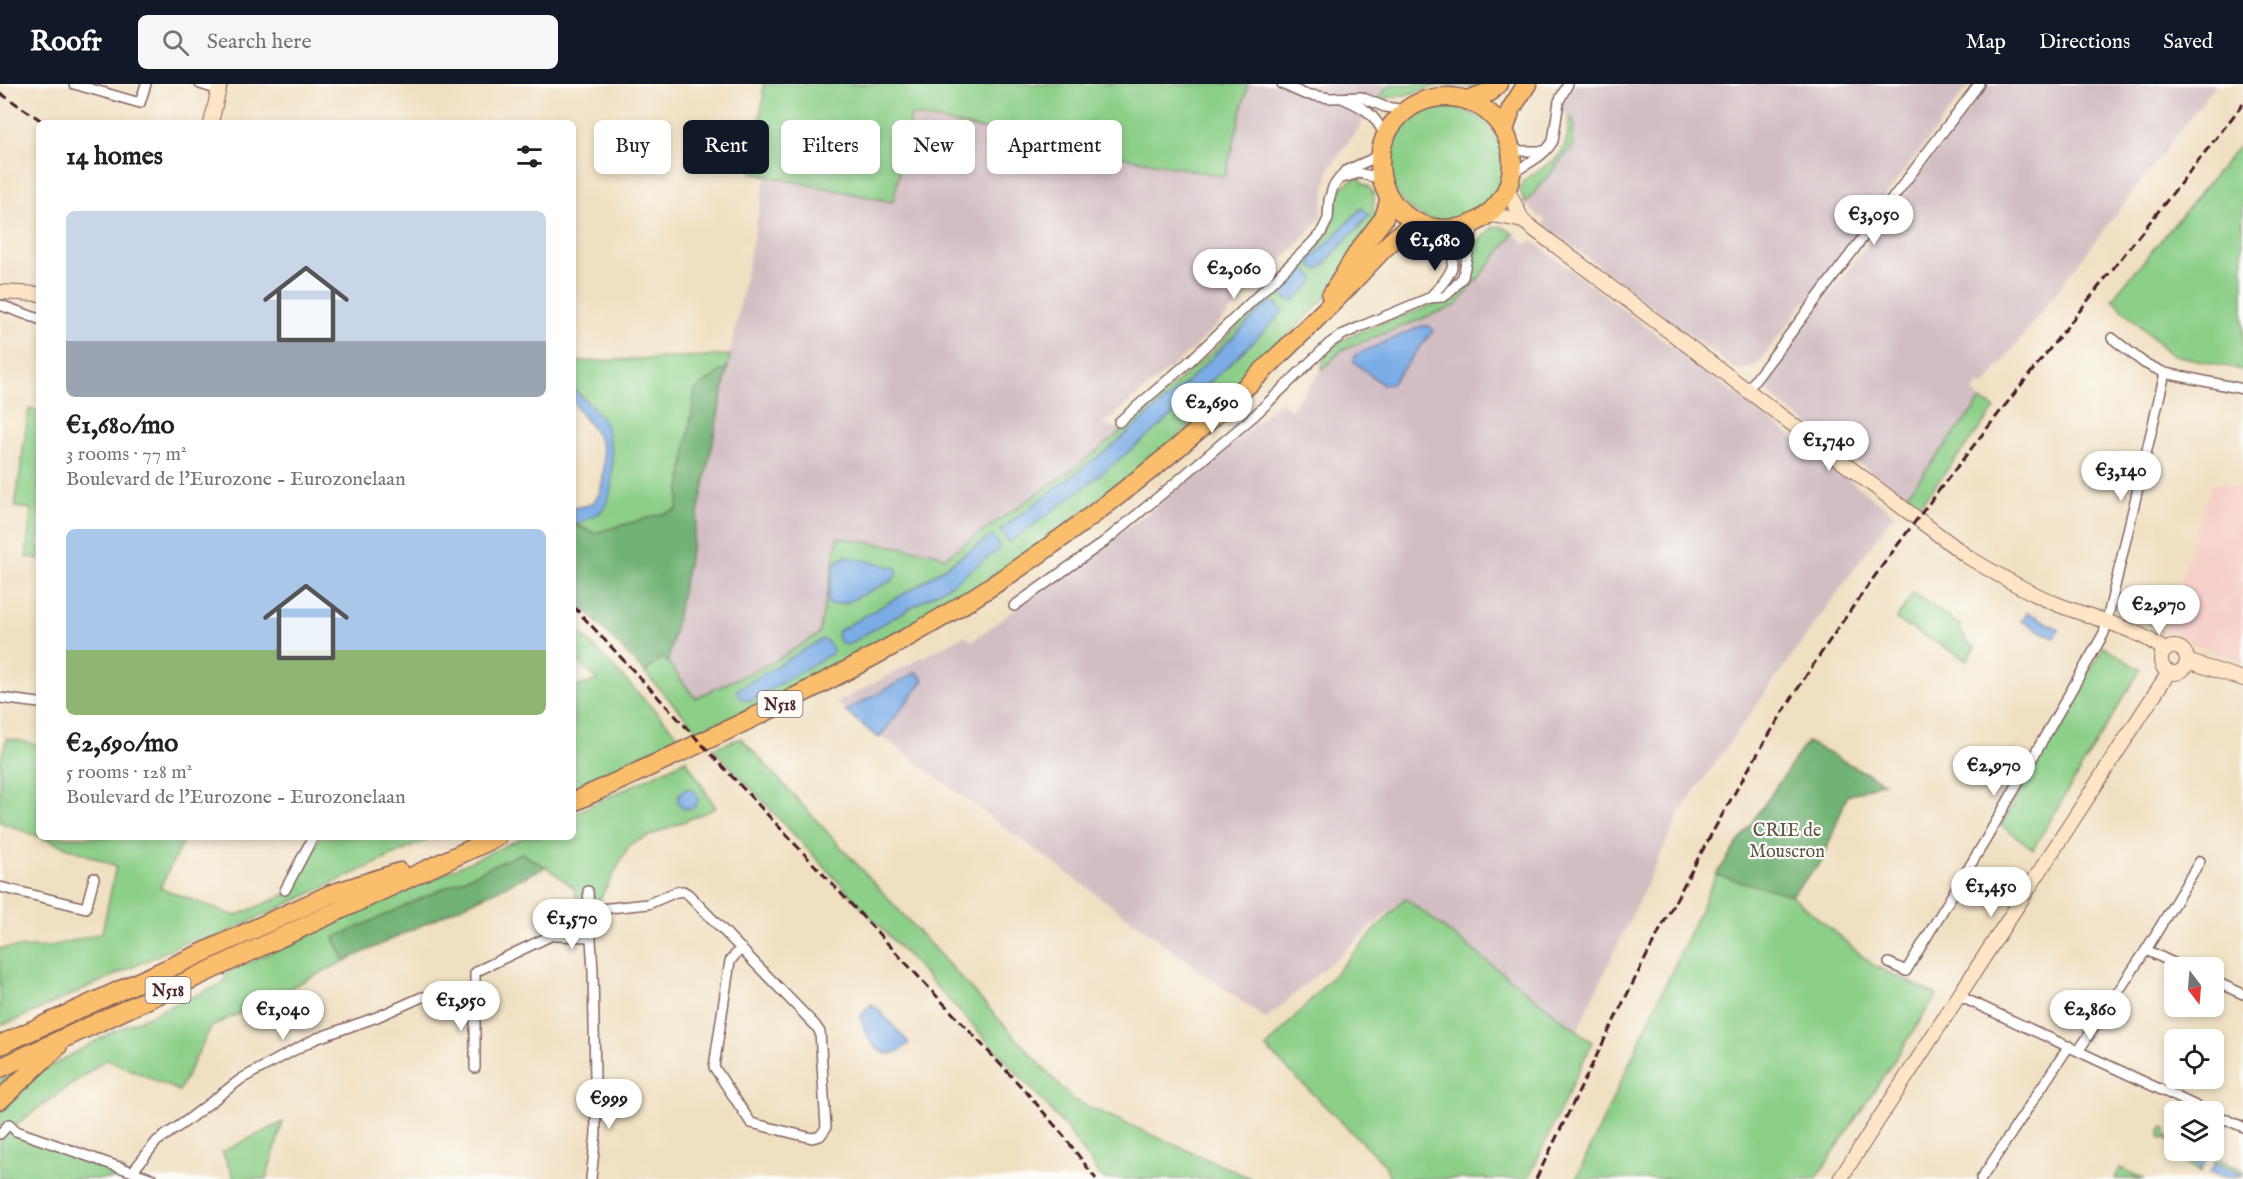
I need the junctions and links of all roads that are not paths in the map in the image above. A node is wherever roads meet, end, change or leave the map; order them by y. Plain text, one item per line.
1 (74, 84) edge
2 (146, 84) edge
3 (200, 84) edge
4 (1282, 84) edge
5 (1498, 84) edge
6 (1527, 84) edge
7 (1568, 84) edge
8 (1979, 84) edge
9 (219, 87) edge
10 (1342, 98) junction
11 (1467, 100) junction
12 (1406, 110) junction
13 (212, 120) edge
14 (1507, 139) junction
15 (1383, 144) junction
16 (1544, 151) junction
17 (1340, 179) junction
18 (1381, 179) junction
19 (1509, 182) junction
20 (1390, 198) junction
21 (1480, 219) junction
22 (1523, 221) junction
23 (1416, 222) junction
24 (1438, 229) junction
25 (0, 292) edge
26 (36, 294) edge
27 (1429, 298) junction
28 (0, 305) edge
29 (1322, 313) junction
30 (36, 318) edge
31 (2112, 338) dead end
32 (2165, 373) junction
33 (2243, 389) edge
34 (1747, 391) junction
35 (1119, 422) dead end
36 (1014, 606) dead end
37 (2106, 622) junction
38 (2165, 651) junction
39 (2187, 661) junction
40 (2169, 672) junction
41 (2243, 679) edge
42 (0, 698) edge
43 (36, 703) edge
44 (576, 801) edge
45 (311, 840) edge
46 (490, 840) edge
47 (451, 858) junction
48 (2200, 861) dead end
49 (94, 878) dead end
50 (0, 887) edge
51 (285, 890) dead end
52 (588, 891) dead end
53 (588, 918) junction
54 (553, 936) junction
55 (591, 937) junction
56 (741, 948) junction
57 (2146, 950) junction
58 (2164, 959) edge
59 (1888, 963) dead end
60 (2224, 985) edge
61 (2243, 994) edge
62 (474, 996) junction
63 (1959, 996) junction
64 (53, 1020) junction
65 (0, 1032) edge
66 (68, 1037) junction
67 (0, 1045) edge
68 (2069, 1046) junction
69 (2079, 1050) junction
70 (0, 1068) edge
71 (475, 1068) dead end
72 (0, 1100) edge
73 (2186, 1101) edge
74 (2224, 1118) edge
75 (2243, 1127) edge
76 (0, 1134) edge
77 (134, 1171) junction
78 (153, 1179) edge
79 (591, 1179) edge
80 (1840, 1179) edge
81 (1981, 1179) edge

1 - 2 street
3 - 9 street
4 - 10 street
5 - 11 highway
6 - 14 highway
7 - 16 street
8 - 34 street
9 - 13 main road
10 - 12 street
10 - 15 street
11 - 12 highway
11 - 14 highway
12 - 15 highway
14 - 16 street
14 - 19 highway
15 - 17 street
15 - 18 highway
16 - 19 street
17 - 18 street
17 - 35 street
18 - 20 highway
19 - 21 highway
19 - 22 main road
20 - 23 highway
20 - 29 highway, N518
21 - 22 main road
21 - 24 highway
21 - 27 street
22 - 34 main road
23 - 24 highway
23 - 29 highway, N518
24 - 27 street
25 - 26 main road
27 - 36 street
28 - 30 street
29 - 44 highway, N518
31 - 32 street
32 - 33 street
32 - 37 street
34 - 37 main road
37 - 38 main road
37 - 59 street
38 - 39 main road
38 - 40 main road
39 - 40 main road
39 - 41 main road
40 - 63 main road
42 - 43 street
45 - 51 street
46 - 47 highway, N518
47 - 64 highway, N518
47 - 66 highway, N518
48 - 57 street
49 - 50 street
52 - 53 street
53 - 54 street
53 - 55 street
53 - 56 street
54 - 55 street
54 - 62 street
55 - 79 street
56 - 56 street
57 - 58 street
57 - 69 street
60 - 61 street
62 - 71 street
62 - 77 street
63 - 68 street
63 - 80 main road
64 - 65 highway
64 - 67 highway, N518
66 - 70 highway, N518
66 - 72 highway
68 - 69 street
68 - 81 street
69 - 73 street
74 - 75 street
76 - 77 street
77 - 78 street

